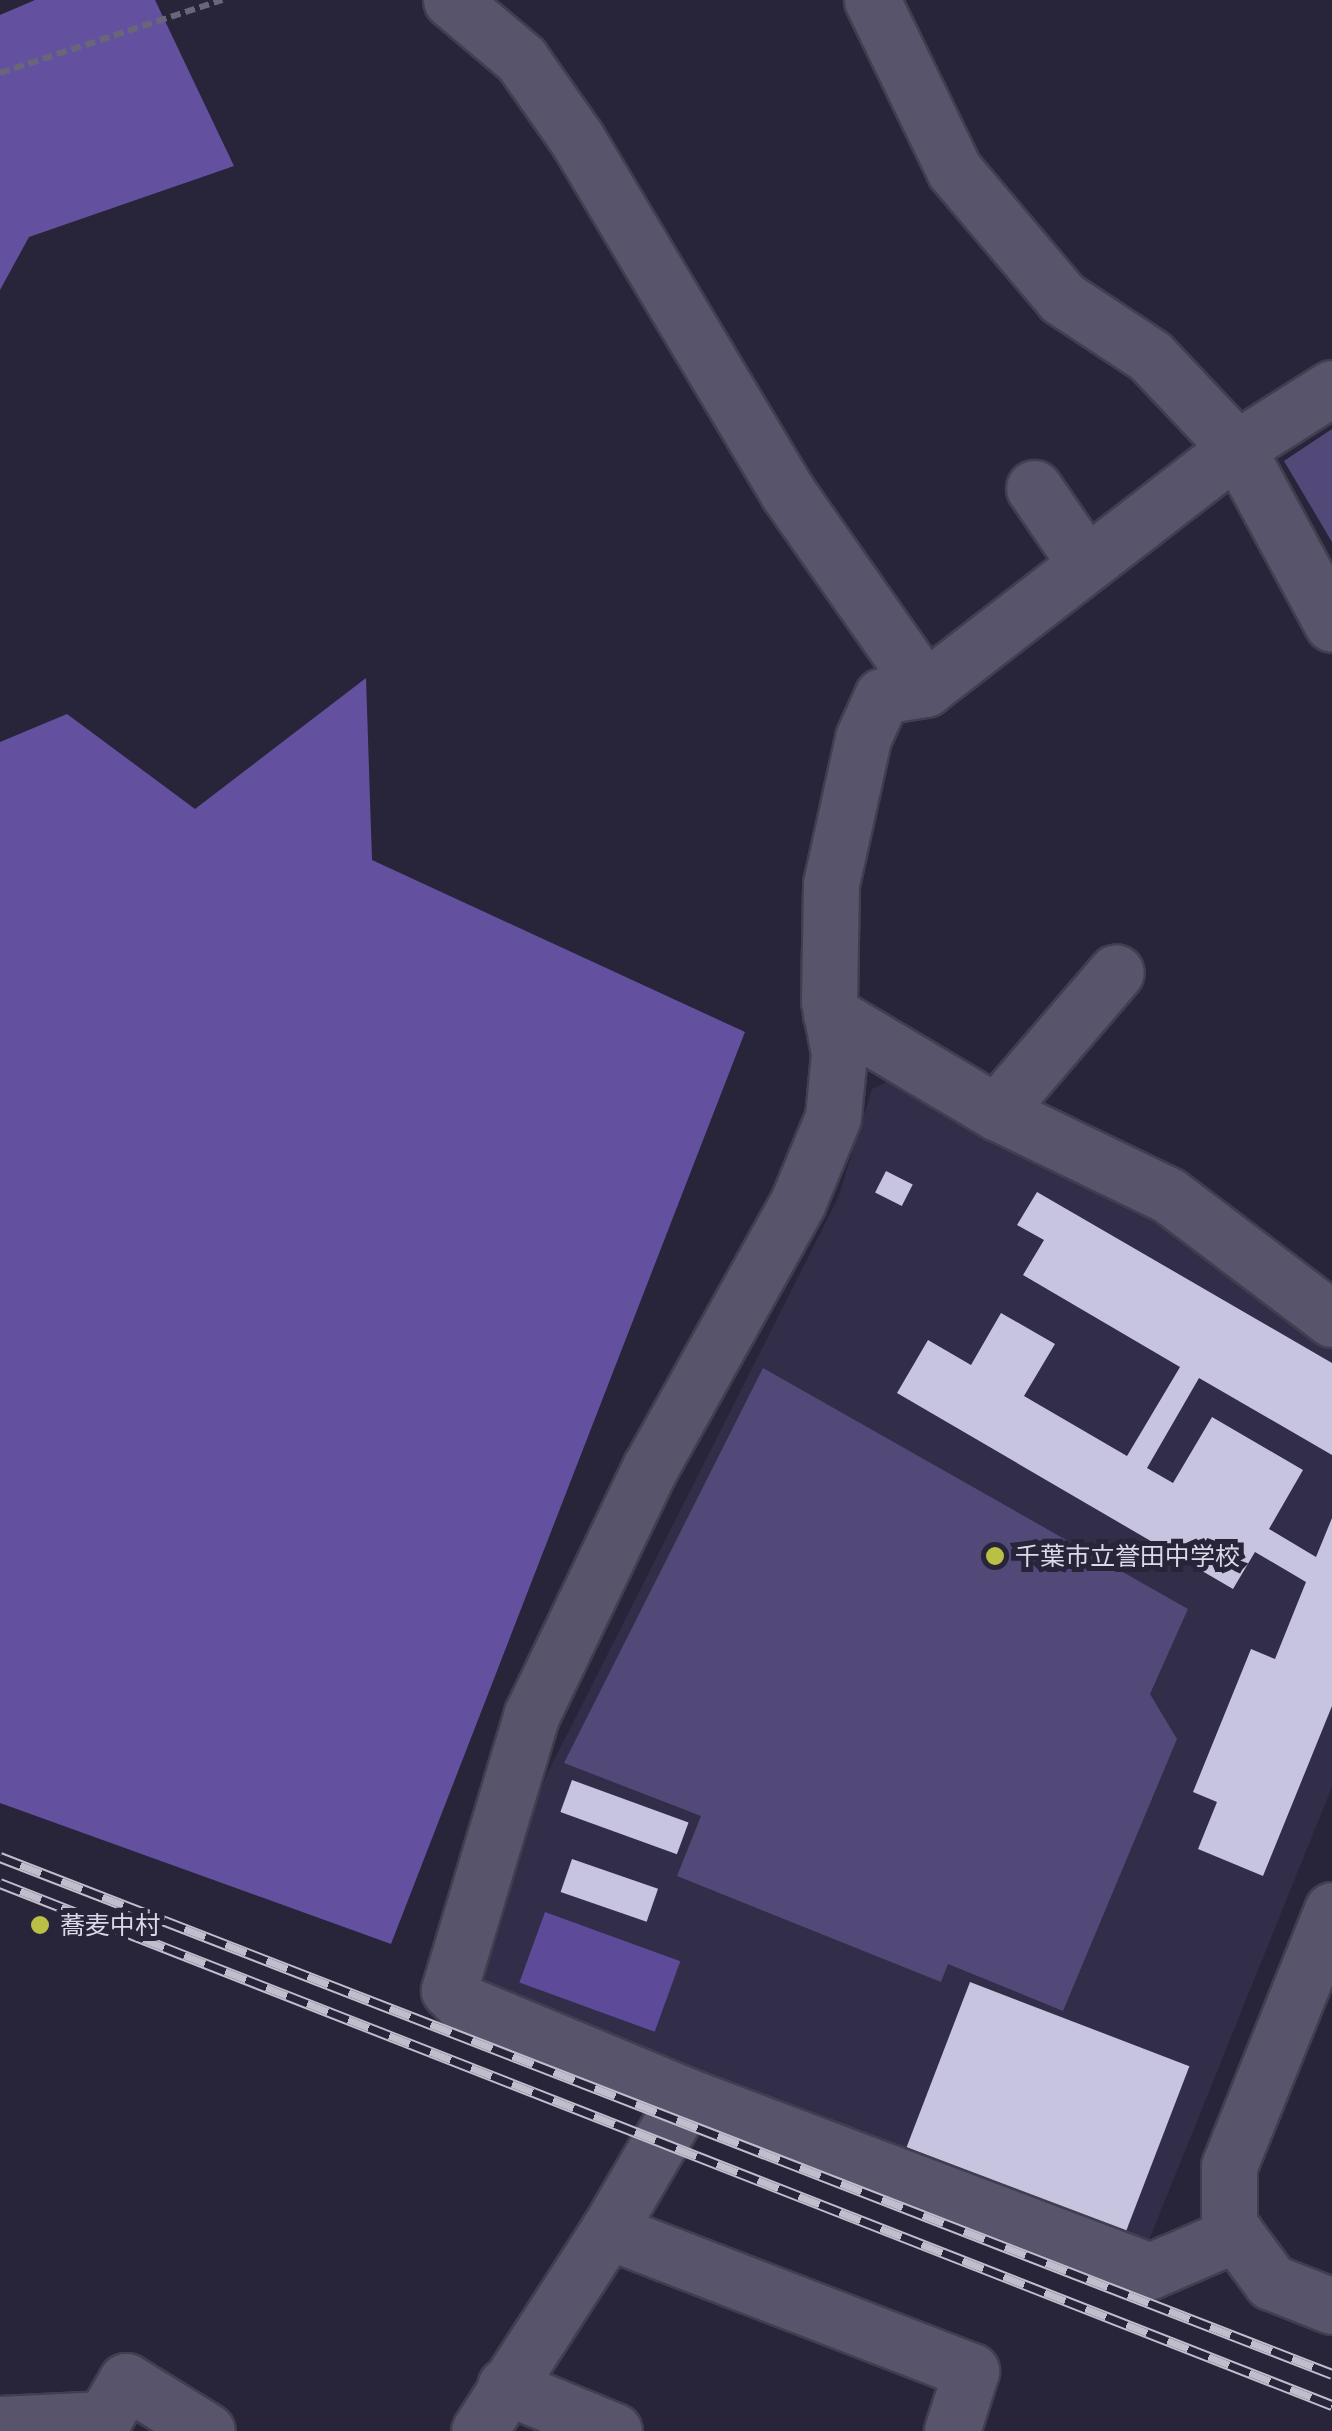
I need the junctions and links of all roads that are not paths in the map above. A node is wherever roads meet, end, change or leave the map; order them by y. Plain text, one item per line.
1 (452, 0) edge
2 (872, 0) edge
3 (1332, 388) edge
4 (1238, 448) junction
5 (1034, 488) dead end
6 (1086, 564) junction
7 (1332, 624) edge
8 (926, 689) junction
9 (1116, 972) dead end
10 (831, 1014) junction
11 (996, 1112) junction
12 (1332, 1319) edge
13 (1332, 1910) edge
14 (687, 2096) junction
15 (608, 2231) junction
16 (1236, 2234) junction
17 (1332, 2306) edge
18 (492, 2408) edge
19 (0, 2424) edge
20 (207, 2431) edge
21 (614, 2431) edge
22 (952, 2431) edge

1 - 8 street
2 - 4 street
3 - 4 street
4 - 6 street
4 - 7 street
5 - 6 street
6 - 8 street
8 - 10 street
9 - 11 street
10 - 11 street
10 - 14 street
11 - 12 street
13 - 16 street
14 - 15 street
14 - 16 street
15 - 18 street
15 - 22 street
16 - 17 street
18 - 21 street
19 - 20 street

